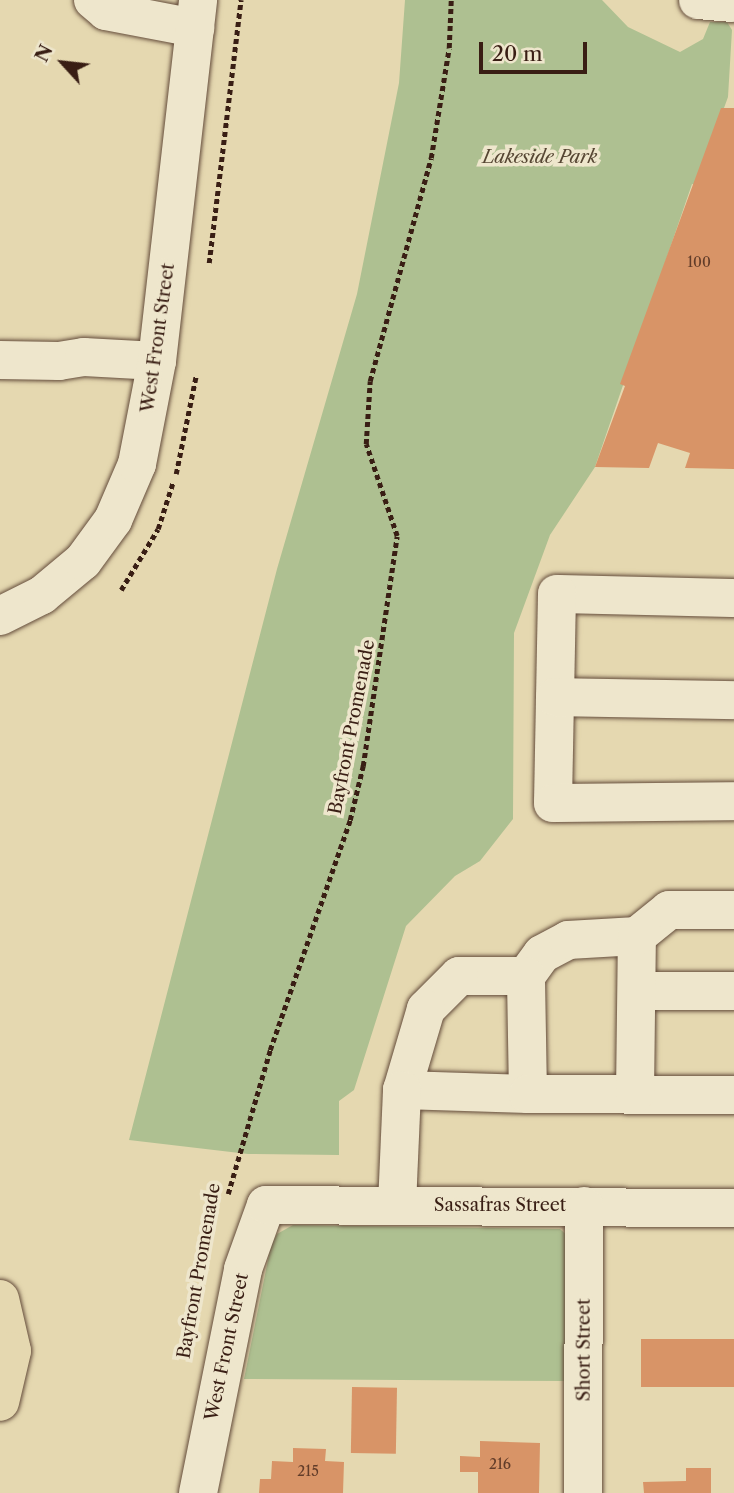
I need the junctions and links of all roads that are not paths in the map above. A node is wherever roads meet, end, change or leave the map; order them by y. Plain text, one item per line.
1 (93, 0) edge
2 (698, 0) edge
3 (734, 3) edge
4 (196, 14) edge
5 (0, 360) edge
6 (157, 362) junction
7 (734, 598) edge
8 (0, 616) edge
9 (555, 697) junction
10 (734, 700) edge
11 (734, 801) edge
12 (734, 910) edge
13 (637, 936) junction
14 (526, 976) junction
15 (638, 990) junction
16 (734, 991) edge
17 (402, 1090) junction
18 (528, 1094) junction
19 (635, 1094) junction
20 (734, 1095) edge
21 (266, 1205) joint
22 (397, 1205) junction
23 (584, 1206) junction
24 (734, 1208) edge
25 (0, 1299) edge
26 (0, 1402) edge
27 (198, 1493) edge
28 (583, 1493) edge

1 - 4 street
2 - 3 street
4 - 6 street, West Front Street
5 - 6 street
6 - 8 street, West Front Street
7 - 9 street
9 - 10 street
9 - 11 street
12 - 13 street
13 - 14 street
13 - 15 street
14 - 17 street
14 - 18 street
15 - 16 street
15 - 19 street
17 - 18 street
17 - 22 street
18 - 19 street
19 - 20 street
21 - 22 street, Sassafras Street
21 - 27 street, West Front Street
22 - 23 street, Sassafras Street
23 - 24 street, Sassafras Street
23 - 28 street, Short Street
25 - 26 highway

